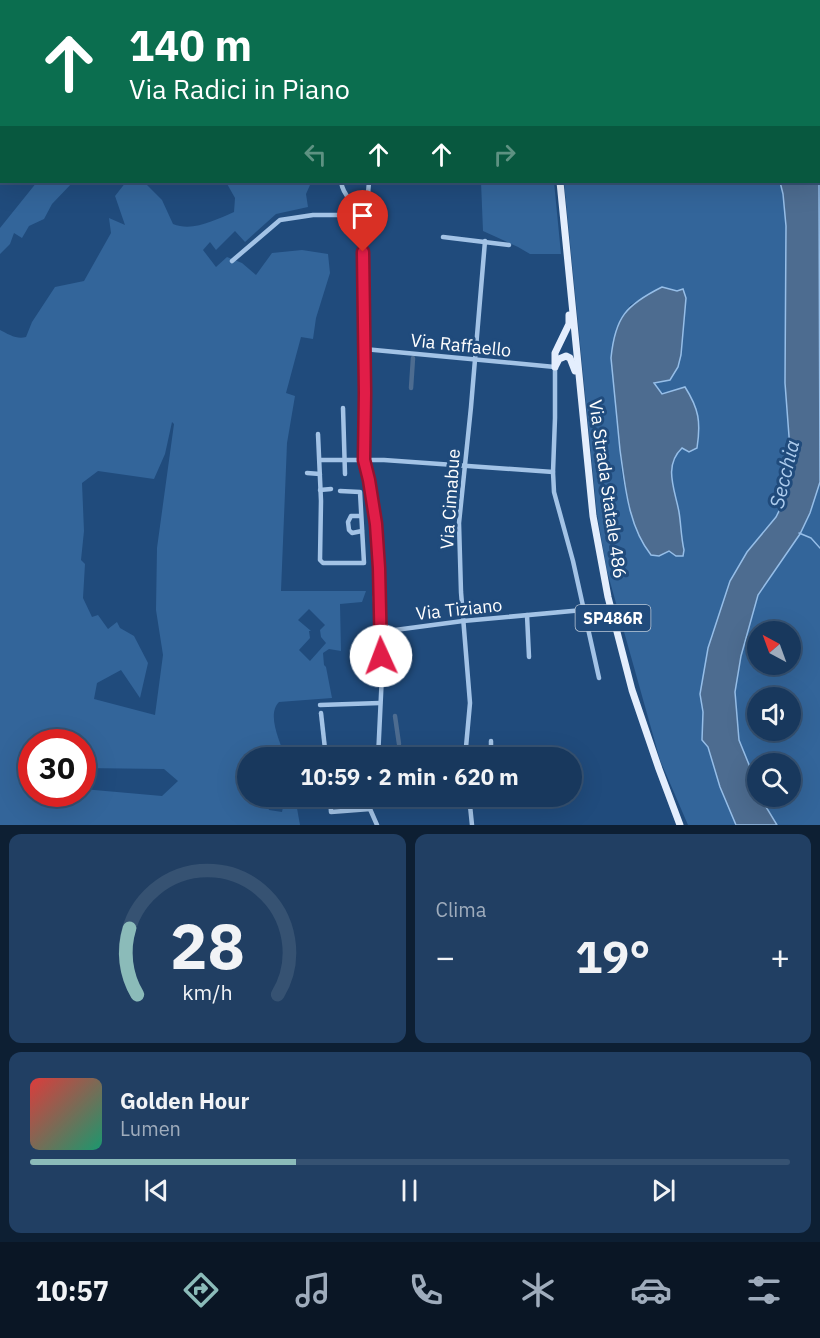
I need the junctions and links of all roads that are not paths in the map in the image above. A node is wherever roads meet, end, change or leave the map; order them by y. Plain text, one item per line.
1 (341, 183) edge
2 (369, 183) edge
3 (560, 183) edge
4 (366, 208) junction
5 (365, 215) junction
6 (443, 237) dead end
7 (485, 242) junction
8 (509, 245) dead end
9 (232, 261) dead end
10 (570, 289) junction
11 (364, 349) junction
12 (474, 360) junction
13 (555, 368) junction
14 (581, 403) junction
15 (343, 408) dead end
16 (318, 434) dead end
17 (320, 460) junction
18 (345, 460) junction
19 (364, 460) junction
20 (464, 466) junction
21 (553, 472) junction
22 (307, 473) dead end
23 (320, 474) junction
24 (345, 474) dead end
25 (330, 489) dead end
26 (340, 491) dead end
27 (320, 493) junction
28 (360, 516) junction
29 (376, 524) junction
30 (361, 529) junction
31 (378, 564) junction
32 (583, 610) junction
33 (526, 615) junction
34 (381, 620) junction
35 (463, 621) junction
36 (395, 630) junction
37 (381, 639) junction
38 (381, 656) junction
39 (529, 657) dead end
40 (378, 662) junction
41 (380, 673) junction
42 (599, 678) dead end
43 (380, 703) junction
44 (320, 705) dead end
45 (321, 713) dead end
46 (491, 741) dead end
47 (325, 747) edge
48 (378, 747) edge
49 (466, 747) edge
50 (491, 747) edge
51 (331, 807) edge
52 (470, 807) edge
53 (370, 809) joint
54 (377, 825) edge
55 (472, 825) edge
56 (680, 825) edge

1 - 4 street
2 - 4 street
3 - 10 main road, Via Strada Statale 486 / SP486R
4 - 5 street
5 - 9 street
5 - 11 street
6 - 7 street
7 - 8 street
7 - 12 street, Via Cimabue
10 - 13 main road
10 - 14 main road, Via Strada Statale 486 / SP486R
11 - 12 street, Via Raffaello
11 - 19 street
12 - 13 street, Via Raffaello
12 - 20 street, Via Cimabue
13 - 14 main road
13 - 21 street
14 - 56 main road, Via Strada Statale 486 / SP486R
15 - 18 street
16 - 17 street
17 - 18 street
17 - 23 street
18 - 19 street
18 - 24 street
19 - 20 street
19 - 29 street
20 - 21 street
20 - 35 street, Via Cimabue
21 - 32 street
22 - 23 street
23 - 27 street
25 - 27 street
26 - 28 street
27 - 30 street
28 - 30 street
28 - 30 street
29 - 30 street
29 - 31 street
31 - 34 street
31 - 40 street
32 - 33 street, Via Tiziano
32 - 42 street
33 - 35 street, Via Tiziano
33 - 39 street, Via Tiziano
34 - 36 street
34 - 37 street
35 - 36 street, Via Tiziano
35 - 49 street, Via Cimabue
36 - 37 street
37 - 38 street
38 - 40 street
38 - 41 street
40 - 41 street
40 - 41 street
41 - 43 street
43 - 44 street
43 - 48 street
45 - 47 street
46 - 50 street
51 - 53 street
52 - 55 street
53 - 54 street

